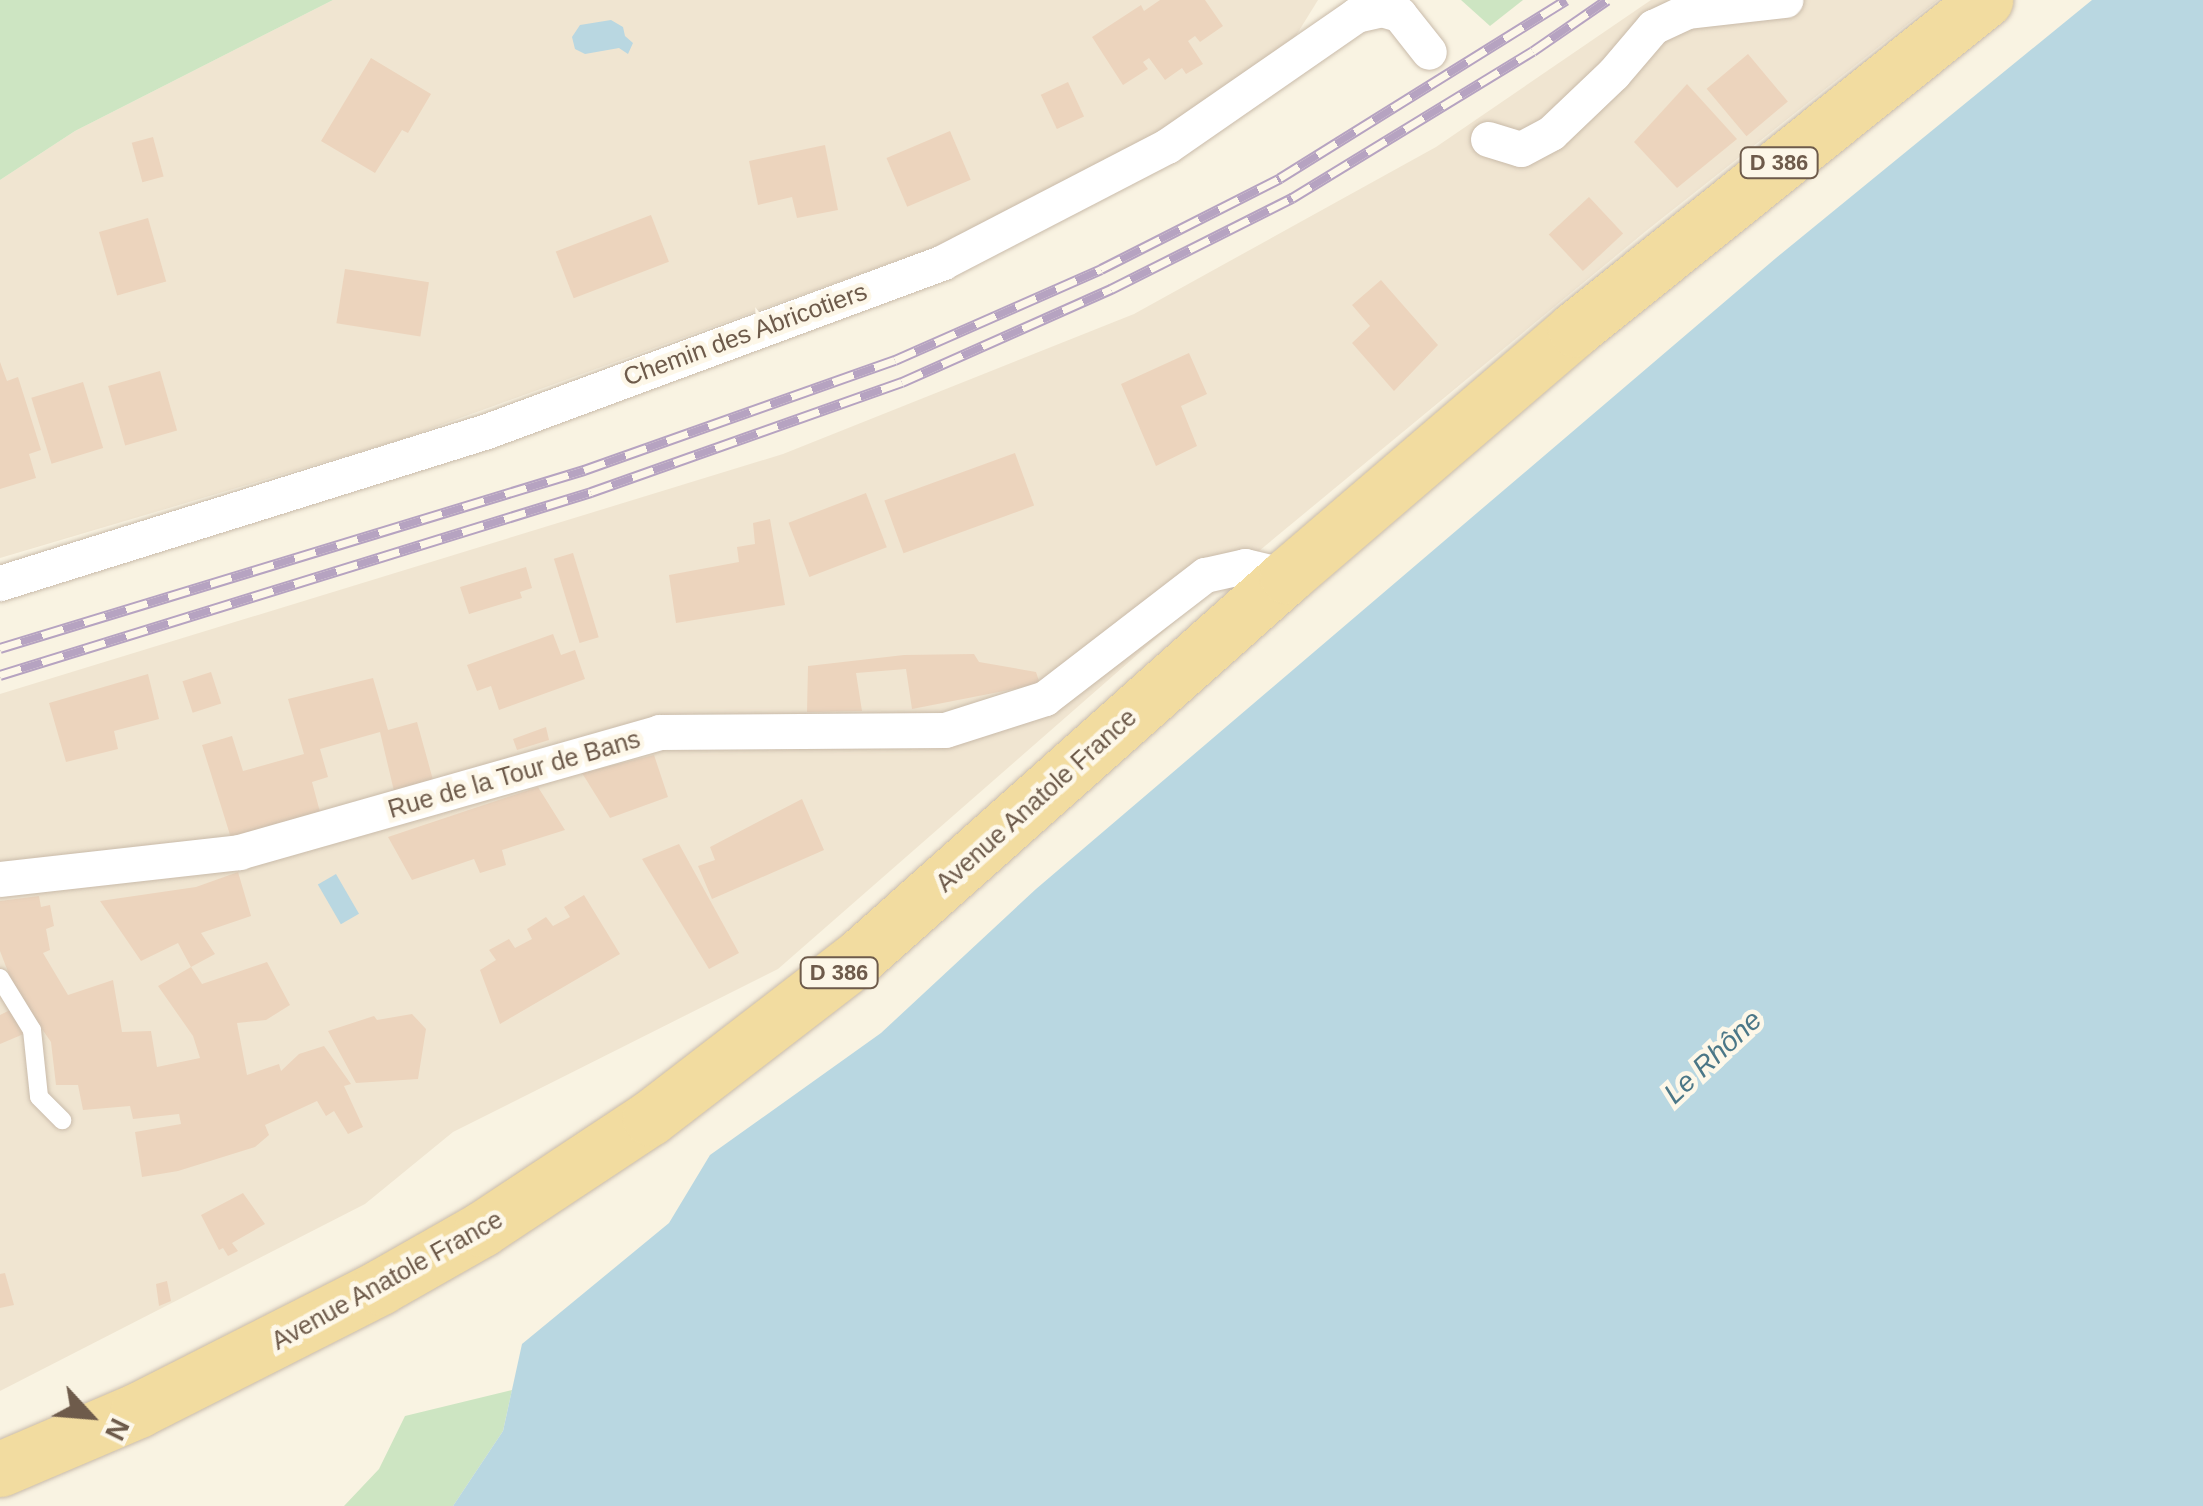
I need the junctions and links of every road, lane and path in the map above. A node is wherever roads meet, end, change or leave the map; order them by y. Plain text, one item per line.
1 (1785, 0) edge
2 (1985, 0) edge
3 (1429, 52) dead end
4 (1488, 139) dead end
5 (1286, 576) junction
6 (0, 583) edge
7 (0, 879) edge
8 (0, 978) edge
9 (62, 1120) dead end
10 (0, 1469) edge

1 - 4 street
2 - 5 main road, Avenue Anatole France / D 386
3 - 6 street, Chemin des Abricotiers
5 - 7 street, Rue de la Tour de Bans
5 - 10 main road, Avenue Anatole France / D 386
8 - 9 lane

